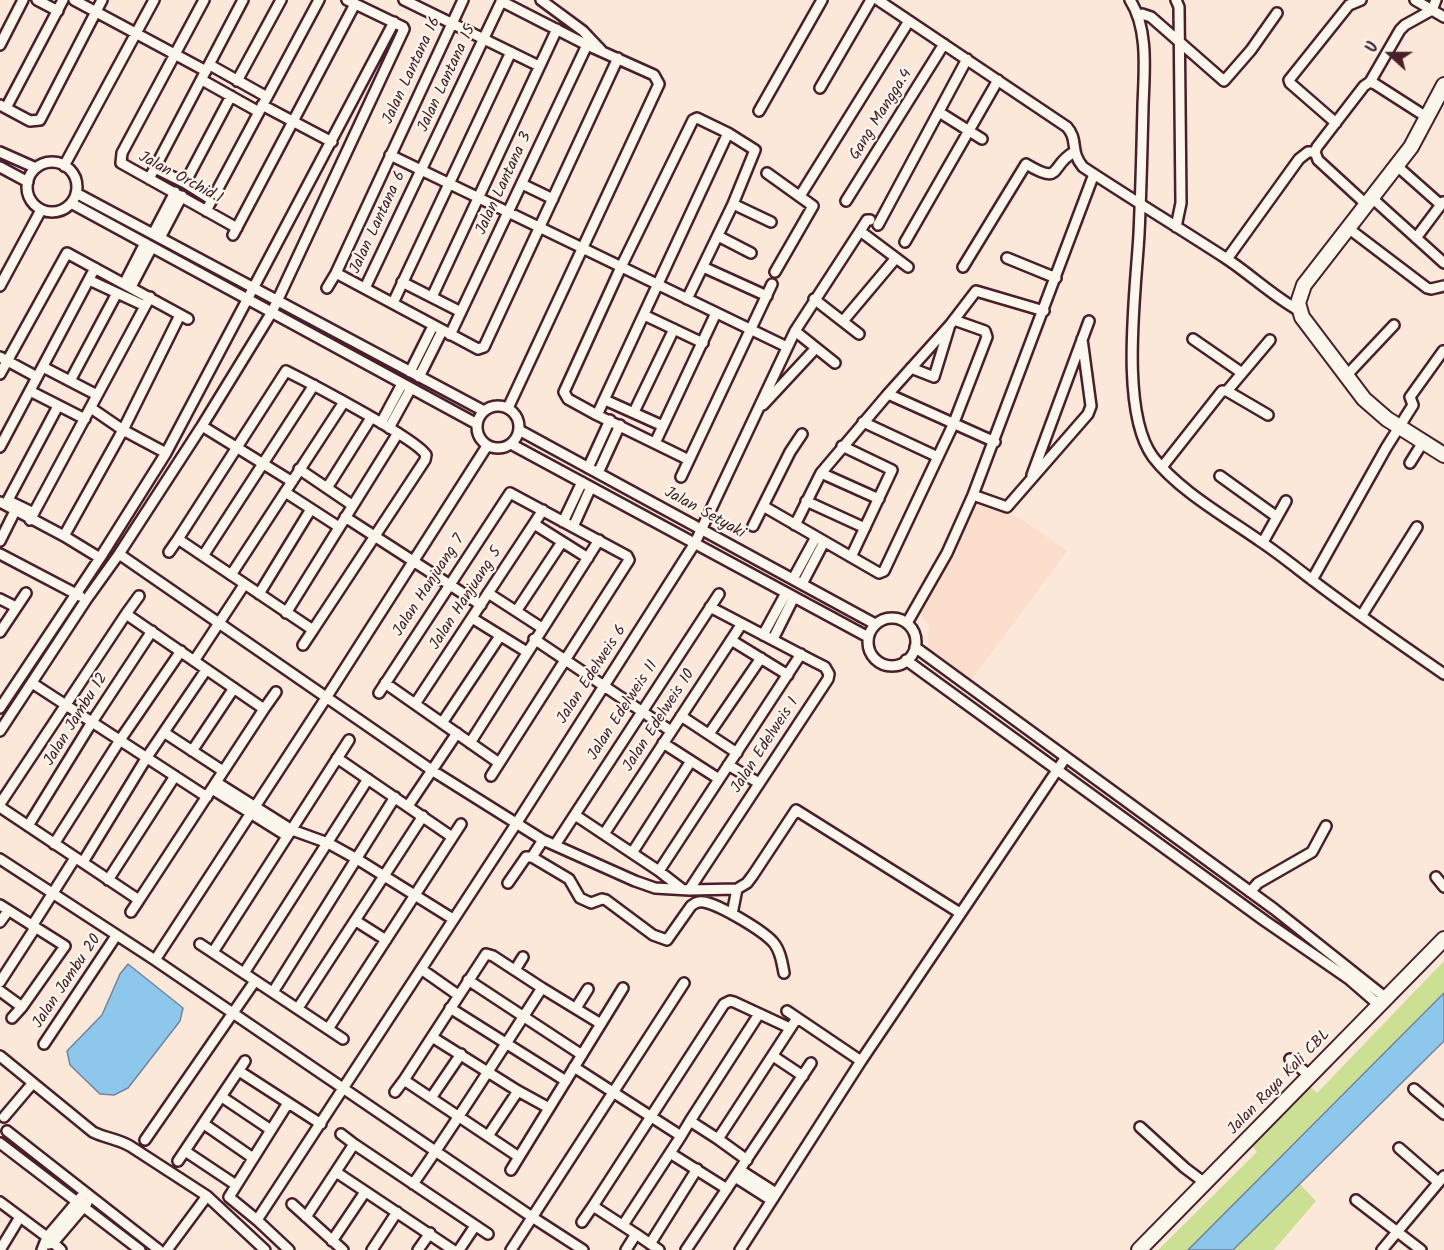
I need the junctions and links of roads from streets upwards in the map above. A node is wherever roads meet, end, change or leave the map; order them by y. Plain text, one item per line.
1 (23, 0) edge
2 (37, 0) edge
3 (63, 0) edge
4 (74, 0) edge
5 (102, 0) edge
6 (154, 0) edge
7 (204, 0) edge
8 (243, 0) edge
9 (281, 0) edge
10 (319, 0) edge
11 (404, 0) edge
12 (463, 0) edge
13 (502, 0) edge
14 (541, 0) edge
15 (822, 0) edge
16 (871, 0) edge
17 (878, 0) edge
18 (1130, 0) edge
19 (1176, 0) edge
20 (1361, 0) edge
21 (1414, 0) edge
22 (1436, 0) edge
23 (351, 2) edge
24 (424, 4) edge
25 (1432, 10) junction
26 (58, 11) junction
27 (96, 12) junction
28 (1277, 13) dead end
29 (1138, 16) junction
30 (1444, 16) edge
31 (909, 21) junction
32 (394, 22) junction
33 (452, 24) junction
34 (557, 29) junction
35 (136, 33) junction
36 (483, 39) junction
37 (1180, 43) junction
38 (944, 44) junction
39 (0, 45) edge
40 (587, 45) junction
41 (603, 51) junction
42 (511, 52) junction
43 (176, 55) junction
44 (618, 58) junction
45 (967, 59) junction
46 (539, 66) junction
47 (206, 72) junction
48 (998, 80) junction
49 (237, 81) junction
50 (1370, 82) junction
51 (1444, 85) edge
52 (820, 88) dead end
53 (231, 96) junction
54 (263, 105) junction
55 (3, 106) edge
56 (759, 111) dead end
57 (939, 112) junction
58 (1428, 118) junction
59 (294, 122) junction
60 (1336, 123) junction
61 (969, 130) junction
62 (728, 133) junction
63 (982, 139) dead end
64 (332, 142) junction
65 (0, 152) edge
66 (1315, 152) junction
67 (1074, 153) junction
68 (390, 155) junction
69 (64, 166) junction
70 (1397, 166) junction
71 (0, 167) edge
72 (36, 168) junction
73 (155, 168) junction
74 (421, 170) junction
75 (766, 173) dead end
76 (1094, 174) junction
77 (149, 179) junction
78 (28, 182) junction
79 (185, 183) junction
80 (449, 184) junction
81 (522, 184) junction
82 (76, 193) junction
83 (179, 194) junction
84 (800, 196) junction
85 (478, 198) junction
86 (553, 199) junction
87 (212, 200) junction
88 (846, 201) dead end
89 (1370, 202) junction
90 (71, 203) junction
91 (1139, 203) junction
92 (1442, 203) edge
93 (734, 204) junction
94 (41, 210) junction
95 (207, 211) junction
96 (508, 213) junction
97 (771, 222) dead end
98 (1176, 227) junction
99 (540, 228) junction
100 (1348, 228) junction
101 (860, 231) junction
102 (156, 236) junction
103 (718, 236) junction
104 (1416, 238) junction
105 (905, 242) dead end
106 (148, 245) junction
107 (582, 249) junction
108 (752, 253) dead end
109 (896, 258) junction
110 (1007, 258) dead end
111 (1227, 259) junction
112 (1444, 263) edge
113 (621, 267) junction
114 (703, 267) junction
115 (908, 267) dead end
116 (963, 267) dead end
117 (95, 268) junction
118 (775, 272) dead end
119 (336, 273) junction
120 (1056, 278) junction
121 (89, 280) junction
122 (402, 282) junction
123 (772, 284) dead end
124 (127, 285) junction
125 (659, 285) junction
126 (0, 286) edge
127 (1444, 286) edge
128 (254, 288) junction
129 (327, 288) dead end
130 (365, 288) junction
131 (117, 293) junction
132 (767, 296) junction
133 (432, 297) junction
134 (248, 299) junction
135 (687, 299) junction
136 (814, 299) junction
137 (276, 300) junction
138 (147, 302) junction
139 (393, 303) junction
140 (1298, 310) junction
141 (1044, 311) junction
142 (272, 312) junction
143 (461, 312) junction
144 (717, 313) junction
145 (644, 315) junction
146 (843, 321) junction
147 (1089, 321) dead end
148 (952, 322) junction
149 (1395, 325) dead end
150 (674, 329) junction
151 (751, 329) junction
152 (442, 331) junction
153 (795, 331) junction
154 (859, 334) dead end
155 (1082, 339) junction
156 (1193, 339) dead end
157 (1270, 340) dead end
158 (703, 343) junction
159 (787, 347) junction
160 (816, 348) junction
161 (1443, 351) edge
162 (3, 359) edge
163 (835, 363) dead end
164 (43, 367) junction
165 (911, 368) junction
166 (410, 372) junction
167 (1242, 373) junction
168 (0, 374) edge
169 (1346, 376) junction
170 (37, 377) junction
171 (419, 377) junction
172 (70, 381) junction
173 (314, 385) junction
174 (406, 386) junction
175 (30, 391) junction
176 (1227, 391) junction
177 (888, 394) junction
178 (97, 395) junction
179 (605, 400) junction
180 (344, 402) junction
181 (58, 406) junction
182 (91, 408) junction
183 (507, 408) junction
184 (484, 411) junction
185 (757, 411) junction
186 (634, 412) junction
187 (597, 415) junction
188 (1268, 415) dead end
189 (371, 418) junction
190 (85, 419) junction
191 (610, 420) junction
192 (863, 422) junction
193 (477, 424) junction
194 (953, 424) junction
195 (620, 425) junction
196 (202, 426) junction
197 (663, 426) junction
198 (1400, 427) junction
199 (389, 428) junction
200 (123, 430) junction
201 (519, 430) junction
202 (802, 434) dead end
203 (1423, 441) junction
204 (995, 442) junction
205 (655, 443) junction
206 (511, 444) junction
207 (487, 446) junction
208 (842, 446) junction
209 (0, 447) edge
210 (237, 447) junction
211 (166, 453) junction
212 (1444, 455) edge
213 (938, 457) junction
214 (689, 460) junction
215 (1410, 463) dead end
216 (263, 464) junction
217 (1162, 467) junction
218 (588, 468) junction
219 (300, 469) junction
220 (598, 473) junction
221 (821, 473) junction
222 (1220, 476) dead end
223 (681, 477) dead end
224 (1030, 480) junction
225 (291, 481) junction
226 (582, 482) junction
227 (591, 487) junction
228 (327, 488) junction
229 (285, 492) junction
230 (973, 495) junction
231 (879, 499) junction
232 (3, 500) edge
233 (806, 501) junction
234 (1286, 501) dead end
235 (352, 505) junction
236 (763, 506) junction
237 (311, 509) junction
238 (543, 510) junction
239 (15, 511) junction
240 (32, 517) junction
241 (345, 517) junction
242 (1277, 517) junction
243 (563, 522) junction
244 (534, 524) junction
245 (795, 525) junction
246 (753, 526) dead end
247 (339, 527) junction
248 (573, 527) junction
249 (865, 528) junction
250 (1417, 528) dead end
251 (702, 530) junction
252 (375, 535) junction
253 (64, 536) junction
254 (178, 539) junction
255 (820, 539) junction
256 (599, 540) junction
257 (0, 541) edge
258 (562, 542) junction
259 (1263, 542) junction
260 (695, 543) junction
261 (169, 552) dead end
262 (0, 554) edge
263 (119, 554) junction
264 (203, 556) junction
265 (851, 557) junction
266 (100, 558) junction
267 (588, 558) junction
268 (414, 562) junction
269 (231, 575) junction
270 (1312, 580) junction
271 (797, 582) junction
272 (244, 585) junction
273 (449, 585) junction
274 (26, 593) dead end
275 (76, 593) junction
276 (488, 593) junction
277 (259, 594) junction
278 (719, 594) dead end
279 (790, 595) junction
280 (139, 596) dead end
281 (0, 599) edge
282 (86, 600) junction
283 (481, 605) junction
284 (16, 607) junction
285 (710, 607) junction
286 (517, 610) junction
287 (286, 613) junction
288 (126, 614) junction
289 (1362, 615) junction
290 (472, 618) junction
291 (219, 623) junction
292 (907, 623) junction
293 (741, 624) junction
294 (875, 624) junction
295 (542, 628) junction
296 (313, 630) junction
297 (152, 631) junction
298 (0, 632) edge
299 (763, 634) junction
300 (500, 636) junction
301 (868, 637) junction
302 (534, 639) junction
303 (773, 639) junction
304 (731, 640) junction
305 (303, 645) dead end
306 (915, 647) junction
307 (180, 651) junction
308 (527, 652) junction
309 (801, 654) junction
310 (760, 658) junction
311 (567, 660) junction
312 (906, 660) junction
313 (194, 661) junction
314 (206, 670) junction
315 (1444, 674) edge
316 (788, 675) junction
317 (32, 683) junction
318 (386, 683) junction
319 (604, 685) junction
320 (234, 688) junction
321 (276, 692) dead end
322 (379, 693) dead end
323 (326, 698) junction
324 (1, 704) edge
325 (415, 704) junction
326 (67, 705) junction
327 (264, 709) junction
328 (642, 711) junction
329 (681, 716) junction
330 (92, 722) junction
331 (442, 723) junction
332 (0, 730) edge
333 (671, 731) junction
334 (165, 733) junction
335 (457, 733) junction
336 (709, 734) junction
337 (120, 740) junction
338 (349, 740) dead end
339 (471, 743) junction
340 (663, 743) junction
341 (192, 751) junction
342 (737, 753) junction
343 (147, 757) junction
344 (1066, 757) junction
345 (337, 758) junction
346 (691, 760) junction
347 (500, 763) junction
348 (728, 765) junction
349 (1057, 770) junction
350 (223, 771) junction
351 (434, 771) junction
352 (175, 776) junction
353 (491, 776) dead end
354 (368, 779) junction
355 (719, 779) junction
356 (759, 783) junction
357 (212, 789) junction
358 (394, 797) junction
359 (0, 806) edge
360 (408, 806) junction
361 (252, 809) junction
362 (574, 815) junction
363 (423, 816) junction
364 (461, 824) dead end
365 (516, 824) junction
366 (28, 826) junction
367 (1326, 826) dead end
368 (290, 833) junction
369 (604, 834) junction
370 (452, 837) junction
371 (543, 840) junction
372 (328, 843) junction
373 (54, 844) junction
374 (555, 845) junction
375 (632, 853) junction
376 (532, 857) junction
377 (0, 859) edge
378 (357, 859) junction
379 (79, 860) junction
380 (659, 871) junction
381 (384, 876) junction
382 (1436, 878) dead end
383 (108, 880) junction
384 (508, 883) dead end
385 (1444, 886) edge
386 (737, 889) junction
387 (685, 890) junction
388 (699, 890) junction
389 (1251, 892) junction
390 (53, 894) junction
391 (415, 895) junction
392 (139, 900) junction
393 (700, 902) junction
394 (4, 908) edge
395 (131, 912) dead end
396 (960, 913) junction
397 (732, 914) junction
398 (453, 919) junction
399 (356, 921) junction
400 (0, 922) edge
401 (34, 927) junction
402 (116, 936) junction
403 (1444, 939) edge
404 (386, 940) junction
405 (200, 944) dead end
406 (213, 952) junction
407 (523, 957) dead end
408 (155, 960) junction
409 (1346, 964) junction
410 (421, 969) junction
411 (515, 970) junction
412 (244, 973) junction
413 (784, 973) dead end
414 (1338, 973) junction
415 (1352, 975) junction
416 (468, 980) junction
417 (255, 981) junction
418 (0, 982) edge
419 (684, 983) dead end
420 (542, 988) junction
421 (623, 988) dead end
422 (588, 989) dead end
423 (0, 991) edge
424 (273, 992) junction
425 (458, 995) junction
426 (1383, 1001) junction
427 (22, 1007) junction
428 (298, 1008) junction
429 (450, 1008) junction
430 (576, 1008) junction
431 (788, 1011) dead end
432 (233, 1014) junction
433 (759, 1014) junction
434 (524, 1016) junction
435 (12, 1018) dead end
436 (797, 1018) junction
437 (601, 1024) junction
438 (790, 1028) junction
439 (328, 1029) junction
440 (432, 1037) junction
441 (343, 1039) dead end
442 (44, 1044) dead end
443 (505, 1044) junction
444 (460, 1054) junction
445 (582, 1055) junction
446 (0, 1056) edge
447 (773, 1056) junction
448 (1290, 1059) dead end
449 (245, 1061) dead end
450 (861, 1061) junction
451 (812, 1063) dead end
452 (574, 1067) junction
453 (239, 1071) junction
454 (488, 1071) junction
455 (803, 1076) junction
456 (1310, 1076) junction
457 (404, 1080) junction
458 (566, 1081) junction
459 (32, 1084) junction
460 (343, 1089) junction
461 (1413, 1089) dead end
462 (518, 1091) junction
463 (612, 1091) junction
464 (395, 1092) dead end
465 (222, 1097) junction
466 (431, 1098) junction
467 (288, 1103) junction
468 (549, 1108) junction
469 (1444, 1114) edge
470 (2, 1115) edge
471 (651, 1116) junction
472 (458, 1117) junction
473 (690, 1121) junction
474 (204, 1124) junction
475 (321, 1124) junction
476 (1140, 1127) dead end
477 (271, 1130) junction
478 (7, 1131) junction
479 (341, 1134) dead end
480 (488, 1136) junction
481 (681, 1136) junction
482 (717, 1139) junction
483 (145, 1140) dead end
484 (0, 1142) edge
485 (354, 1144) junction
486 (1399, 1148) dead end
487 (185, 1151) junction
488 (435, 1152) junction
489 (670, 1153) junction
490 (519, 1157) junction
491 (253, 1158) junction
492 (747, 1160) junction
493 (178, 1161) dead end
494 (697, 1169) junction
495 (511, 1170) dead end
496 (336, 1172) junction
497 (737, 1174) junction
498 (1442, 1179) edge
499 (1205, 1183) junction
500 (413, 1184) junction
501 (236, 1185) junction
502 (727, 1189) junction
503 (365, 1192) junction
504 (88, 1195) junction
505 (207, 1196) junction
506 (774, 1196) junction
507 (1356, 1200) dead end
508 (0, 1202) edge
509 (81, 1204) junction
510 (292, 1204) dead end
511 (593, 1206) junction
512 (398, 1212) junction
513 (20, 1217) junction
514 (306, 1217) junction
515 (532, 1217) junction
516 (257, 1220) junction
517 (582, 1222) dead end
518 (623, 1225) junction
519 (475, 1226) junction
520 (1397, 1232) junction
521 (430, 1233) junction
522 (488, 1234) dead end
523 (636, 1234) junction
524 (332, 1241) junction
525 (47, 1244) edge
526 (650, 1244) junction
527 (0, 1250) edge
528 (61, 1250) edge
529 (140, 1250) edge
530 (159, 1250) edge
531 (167, 1250) edge
532 (265, 1250) edge
533 (289, 1250) edge
534 (343, 1250) edge
535 (372, 1250) edge
536 (418, 1250) edge
537 (453, 1250) edge
538 (459, 1250) edge
539 (511, 1250) edge
540 (583, 1250) edge
541 (626, 1250) edge
542 (659, 1250) edge
543 (686, 1250) edge
544 (740, 1250) edge
545 (1139, 1250) edge
546 (1382, 1250) edge
547 (1421, 1250) edge

1 - 39 street
2 - 26 street
3 - 26 street
4 - 27 street
5 - 27 street
6 - 35 street
7 - 43 street, Jalan Orchid.1
8 - 47 street
9 - 49 street
10 - 54 street
11 - 24 street
12 - 33 street, Jalan Lantana 16
13 - 34 street
13 - 36 street, Jalan Lantana 15
14 - 41 street
15 - 56 street
16 - 52 street
17 - 31 street
18 - 29 street
19 - 37 street
20 - 60 street
21 - 25 street
22 - 25 street
23 - 32 street
23 - 59 street
24 - 33 street
25 - 30 street
25 - 50 street
26 - 55 street
27 - 35 street
27 - 55 street
28 - 37 street
29 - 37 street
29 - 91 street
31 - 38 street
31 - 84 street
32 - 64 street
32 - 137 street
33 - 36 street
33 - 68 street, Jalan Lantana 16
34 - 40 street
34 - 46 street
35 - 43 street
35 - 69 street
36 - 42 street
36 - 74 street, Jalan Lantana 15
37 - 98 street
38 - 45 street
38 - 88 street, Gang Mangga.4
40 - 41 street
40 - 81 street, Jalan Lantana 3
41 - 44 street
42 - 46 street
42 - 80 street
43 - 47 street
43 - 77 street, Jalan Orchid.1
44 - 86 street
44 - 107 street
45 - 48 street
45 - 57 street, Jalan Edelweis 6
46 - 85 street
47 - 49 street
47 - 53 street
47 - 73 street
48 - 61 street
48 - 67 street
49 - 54 street
50 - 58 street
50 - 60 street
51 - 58 street
53 - 54 street
53 - 79 street
54 - 59 street
54 - 87 street
57 - 61 street
57 - 101 street, Jalan Edelweis 6
58 - 70 street
59 - 64 street
59 - 95 street, Jalan Orchid.1
60 - 66 street
61 - 63 street
61 - 105 street
62 - 93 street
62 - 113 street
62 - 125 street
64 - 128 street
65 - 72 street
66 - 89 street
66 - 111 street
67 - 76 street
67 - 116 street
68 - 74 street
68 - 119 street, Jalan Lantana 16
69 - 72 street
69 - 82 street
70 - 89 street
70 - 92 street
71 - 78 street
72 - 78 street
73 - 77 street
73 - 79 street
74 - 80 street
74 - 130 street, Jalan Lantana 6
75 - 84 street
76 - 91 street
76 - 120 street
77 - 83 street, Jalan Orchid.1
78 - 94 street
79 - 87 street
80 - 85 street
80 - 122 street
81 - 86 street
81 - 96 street, Jalan Lantana 3
82 - 90 street
82 - 102 street
83 - 95 street, Jalan Orchid.1
83 - 102 street
84 - 118 street
85 - 96 street
85 - 133 street
86 - 99 street
87 - 95 street
89 - 100 street
89 - 104 street
90 - 94 street
90 - 106 street
91 - 98 street
91 - 217 street
92 - 104 street
93 - 97 street
93 - 103 street
94 - 126 street
96 - 99 street
96 - 143 street, Jalan Lantana 3
98 - 111 street
99 - 107 street
99 - 152 street
100 - 127 street
100 - 140 street
101 - 109 street
101 - 136 street, Jalan Edelweis 6
102 - 128 street
103 - 108 street
103 - 114 street
104 - 112 street
106 - 124 street
106 - 134 street
107 - 113 street
107 - 183 street
109 - 115 street
109 - 146 street
110 - 120 street
111 - 140 street
113 - 125 street
113 - 187 street
114 - 132 street
114 - 135 street
117 - 121 street
117 - 124 street
117 - 162 street
119 - 129 street, Jalan Lantana 16
119 - 130 street
120 - 141 street
121 - 131 street
121 - 164 street
122 - 133 street
122 - 139 street
123 - 132 street
124 - 138 street
125 - 135 street
125 - 145 street
128 - 134 street
128 - 137 street
130 - 139 street
131 - 138 street
131 - 172 street
132 - 151 street
133 - 143 street
134 - 142 street
134 - 211 street
135 - 144 street
136 - 146 street
136 - 153 street, Jalan Edelweis 6
137 - 142 street
137 - 166 street
138 - 178 street
138 - 200 street
139 - 152 street
140 - 169 street
141 - 148 street
141 - 204 street
142 - 174 street
142 - 196 street
143 - 152 street, Jalan Lantana 3
144 - 151 street
144 - 158 street
145 - 150 street
145 - 179 street
146 - 154 street
147 - 155 street
148 - 165 street
148 - 165 street
148 - 194 street
149 - 169 street
150 - 158 street
150 - 186 street
151 - 159 street
151 - 214 street
152 - 166 street
152 - 171 street
153 - 159 street, Jalan Edelweis 6
153 - 160 street
155 - 224 street
155 - 224 street
156 - 167 street
157 - 167 street
158 - 197 street
159 - 185 street, Jalan Edelweis 6
160 - 163 street
160 - 185 street
161 - 198 street
162 - 168 street
162 - 170 street
164 - 170 street
164 - 172 street
165 - 177 street
166 - 171 street
167 - 176 street
169 - 198 street
170 - 175 street
171 - 184 street
172 - 178 street
173 - 180 street
173 - 210 street
173 - 216 street
174 - 193 street
174 - 199 street
175 - 181 street
175 - 209 street
176 - 188 street
176 - 217 street
177 - 192 street
177 - 194 street
178 - 182 street
179 - 186 street
179 - 187 street
180 - 189 street
180 - 219 street
181 - 190 street
181 - 232 street
182 - 190 street
182 - 200 street
183 - 184 street
183 - 201 street
184 - 193 street
185 - 251 street, Jalan Edelweis 6
186 - 197 street
187 - 191 street
189 - 199 street
189 - 228 street
190 - 240 street
191 - 195 street
191 - 218 street
192 - 208 street
192 - 213 street
193 - 207 street
194 - 204 street
194 - 213 street
195 - 205 street
195 - 220 street
196 - 210 street
196 - 263 street
197 - 205 street
198 - 203 street
198 - 270 street
199 - 235 street
199 - 252 street
200 - 211 street
200 - 253 street
201 - 206 street
201 - 218 street, Jalan Setyaki
202 - 236 street
203 - 212 street
203 - 215 street
204 - 230 street
205 - 214 street
206 - 207 street
206 - 226 street
207 - 268 street
208 - 221 street
208 - 231 street
210 - 216 street
210 - 254 street
211 - 266 street
213 - 265 street
214 - 223 street
216 - 225 street
216 - 264 street
217 - 259 street
218 - 220 street, Jalan Setyaki
219 - 225 street
219 - 228 street
220 - 251 street, Jalan Setyaki
221 - 231 street
221 - 233 street
222 - 242 street
224 - 230 street
225 - 229 street
226 - 227 street
226 - 243 street
227 - 248 street
227 - 260 street
228 - 235 street
229 - 237 street
229 - 269 street
230 - 292 street
231 - 249 street
232 - 239 street
232 - 240 street
233 - 245 street
233 - 249 street
234 - 242 street
235 - 241 street
236 - 245 street
236 - 246 street
237 - 247 street
237 - 277 street
238 - 243 street
238 - 244 street, Jalan Hanjuang 5
238 - 273 street, Jalan Hanjuang 7
239 - 240 street
239 - 257 street
240 - 253 street
241 - 247 street
241 - 252 street
242 - 259 street
243 - 248 street
244 - 258 street
244 - 276 street, Jalan Hanjuang 5
245 - 255 street
247 - 287 street
248 - 256 street
249 - 265 street
250 - 289 street
251 - 260 street, Jalan Edelweis 6
251 - 271 street, Jalan Setyaki
252 - 268 street
252 - 296 street
253 - 266 street
254 - 261 street
254 - 264 street
255 - 265 street
255 - 271 street
256 - 267 street
256 - 311 street
258 - 267 street
258 - 286 street
259 - 270 street
260 - 279 street
260 - 319 street, Jalan Edelweis 6
262 - 275 street
263 - 282 street
263 - 291 street
264 - 269 street
266 - 275 street
267 - 295 street
268 - 273 street
268 - 323 street
269 - 272 street
270 - 289 street
271 - 294 street, Jalan Setyaki
272 - 277 street
272 - 291 street
273 - 283 street
273 - 318 street, Jalan Hanjuang 7
274 - 284 street
275 - 282 street
275 - 324 street
276 - 283 street, Jalan Hanjuang 5
276 - 286 street
277 - 287 street
278 - 285 street, Jalan Edelweis 11
279 - 299 street
279 - 301 street
279 - 303 street
280 - 288 street
281 - 284 street
282 - 317 street
283 - 290 street, Jalan Hanjuang 5
284 - 298 street
285 - 293 street, Jalan Edelweis 1
285 - 328 street, Jalan Edelweis 11
286 - 295 street
287 - 296 street
288 - 297 street
288 - 326 street
289 - 315 street
290 - 300 street
290 - 325 street, Jalan Hanjuang 5
291 - 313 street
291 - 323 street
292 - 294 street
292 - 306 street
293 - 299 street, Jalan Edelweis 1
293 - 304 street, Jalan Edelweis 10
294 - 301 street
295 - 302 street
296 - 305 street
297 - 307 street
297 - 330 street, Jalan Jambu 12
299 - 303 street, Jalan Edelweis 1
300 - 308 street
300 - 331 street
301 - 312 street
302 - 308 street
302 - 311 street
303 - 309 street, Jalan Edelweis 1
304 - 310 street
304 - 329 street, Jalan Edelweis 10
306 - 312 street
306 - 344 street
307 - 313 street
307 - 337 street
308 - 339 street
309 - 316 street
309 - 356 street, Jalan Edelweis 1
310 - 316 street
310 - 336 street
311 - 319 street
311 - 347 street
312 - 349 street
313 - 314 street
314 - 320 street
314 - 334 street
316 - 342 street
317 - 326 street
317 - 332 street
318 - 322 street, Jalan Hanjuang 7
318 - 325 street
319 - 328 street
319 - 365 street, Jalan Edelweis 6
320 - 327 street
320 - 341 street
321 - 327 street
323 - 351 street
323 - 361 street
325 - 331 street
326 - 330 street
326 - 359 street
327 - 350 street
328 - 333 street
328 - 362 street, Jalan Edelweis 11
329 - 333 street, Jalan Edelweis 10
329 - 336 street
330 - 337 street
330 - 366 street, Jalan Jambu 12
331 - 335 street
333 - 340 street, Jalan Edelweis 10
334 - 341 street
334 - 343 street
335 - 339 street
335 - 351 street
336 - 342 street
337 - 343 street
337 - 373 street
338 - 345 street
339 - 347 street
340 - 346 street
340 - 369 street, Jalan Edelweis 10
341 - 350 street
342 - 348 street
343 - 352 street
343 - 379 street
344 - 349 street
344 - 389 street
345 - 354 street
345 - 368 street
346 - 355 street
346 - 375 street
347 - 353 street
348 - 355 street
348 - 356 street
349 - 396 street
349 - 414 street
350 - 357 street
351 - 360 street
351 - 365 street
352 - 357 street
352 - 383 street
354 - 358 street
354 - 372 street
355 - 380 street
356 - 387 street, Jalan Edelweis 1
357 - 361 street
357 - 392 street
358 - 360 street
358 - 378 street
359 - 366 street
360 - 363 street
361 - 368 street
361 - 408 street
362 - 369 street
362 - 374 street, Jalan Edelweis 11
363 - 370 street
363 - 381 street
364 - 370 street
365 - 371 street
365 - 398 street, Jalan Edelweis 6
366 - 373 street
367 - 389 street
368 - 372 street
368 - 406 street
369 - 375 street
370 - 391 street
371 - 374 street
371 - 376 street
372 - 378 street
372 - 412 street
373 - 379 street
374 - 387 street
375 - 380 street
376 - 384 street
376 - 393 street
377 - 390 street
378 - 381 street
378 - 424 street
379 - 383 street
379 - 390 street
380 - 387 street
381 - 391 street
381 - 399 street
382 - 385 street
383 - 392 street
386 - 388 street
386 - 396 street
386 - 397 street
387 - 388 street
388 - 393 street
389 - 409 street
390 - 401 street
390 - 402 street
391 - 398 street
391 - 404 street
392 - 395 street
393 - 397 street
394 - 400 street
394 - 401 street
396 - 450 street
397 - 413 street
398 - 410 street, Jalan Edelweis 6
399 - 404 street
399 - 428 street
401 - 418 street
401 - 427 street
402 - 408 street
402 - 442 street, Jalan Jambu 20
403 - 426 street, Jalan Raya Kali CBL
404 - 439 street
405 - 406 street
406 - 412 street
407 - 411 street
408 - 432 street
409 - 414 street
409 - 415 street
410 - 425 street
410 - 460 street, Jalan Edelweis 6
411 - 416 street
411 - 420 street
412 - 417 street
414 - 415 street
415 - 426 street
416 - 425 street
416 - 434 street
417 - 424 street
417 - 432 street
419 - 463 street
420 - 430 street
420 - 434 street
421 - 437 street
422 - 430 street
423 - 427 street
424 - 428 street
425 - 429 street
426 - 456 street, Jalan Raya Kali CBL
427 - 435 street
428 - 439 street
429 - 440 street
429 - 443 street
430 - 437 street
431 - 436 street
432 - 460 street
432 - 483 street
433 - 438 street
433 - 471 street
433 - 473 street
434 - 443 street
434 - 445 street
436 - 438 street
436 - 450 street
437 - 445 street
438 - 447 street
439 - 441 street
440 - 444 street
440 - 457 street
443 - 454 street
443 - 458 street
444 - 454 street
444 - 466 street
445 - 452 street
446 - 459 street
447 - 455 street
447 - 482 street
448 - 456 street
449 - 453 street
450 - 506 street
451 - 455 street
452 - 458 street
452 - 463 street
453 - 465 street
453 - 467 street
454 - 462 street
454 - 472 street
455 - 492 street
456 - 499 street, Jalan Raya Kali CBL
457 - 464 street
457 - 466 street
458 - 468 street
459 - 470 street
459 - 505 street
460 - 475 street, Jalan Edelweis 6
460 - 488 street
461 - 469 street
462 - 468 street
462 - 480 street
463 - 471 street
463 - 515 street
465 - 474 street
465 - 477 street
466 - 472 street
467 - 475 street
467 - 477 street
468 - 490 street
470 - 478 street
471 - 481 street
471 - 511 street
472 - 480 street
472 - 488 street
473 - 481 street
473 - 482 street
474 - 487 street
474 - 491 street
475 - 516 street, Jalan Edelweis 6
476 - 499 street
477 - 491 street
478 - 484 street
478 - 504 street
479 - 485 street
480 - 490 street
481 - 489 street
482 - 492 street
484 - 509 street
485 - 496 street
485 - 500 street
486 - 498 street
487 - 493 street
487 - 501 street
488 - 500 street
488 - 515 street
489 - 494 street
489 - 518 street
490 - 495 street
491 - 501 street
492 - 497 street
494 - 502 street
494 - 526 street
496 - 503 street
496 - 514 street
497 - 502 street
497 - 506 street
498 - 520 street
499 - 545 street, Jalan Raya Kali CBL
500 - 519 street
501 - 516 street
502 - 543 street
503 - 512 street
503 - 524 street
504 - 509 street
504 - 530 street
505 - 531 street
505 - 532 street
506 - 544 street
507 - 520 street
508 - 513 street
509 - 525 street
509 - 529 street
510 - 514 street
511 - 517 street
511 - 518 street
512 - 521 street
512 - 535 street
513 - 525 street
513 - 527 street
514 - 524 street
515 - 539 street
515 - 540 street
516 - 533 street
518 - 523 street
519 - 522 street
519 - 538 street
520 - 546 street
520 - 547 street
521 - 536 street
521 - 537 street
523 - 526 street
523 - 541 street
524 - 534 street
525 - 528 street
526 - 542 street

